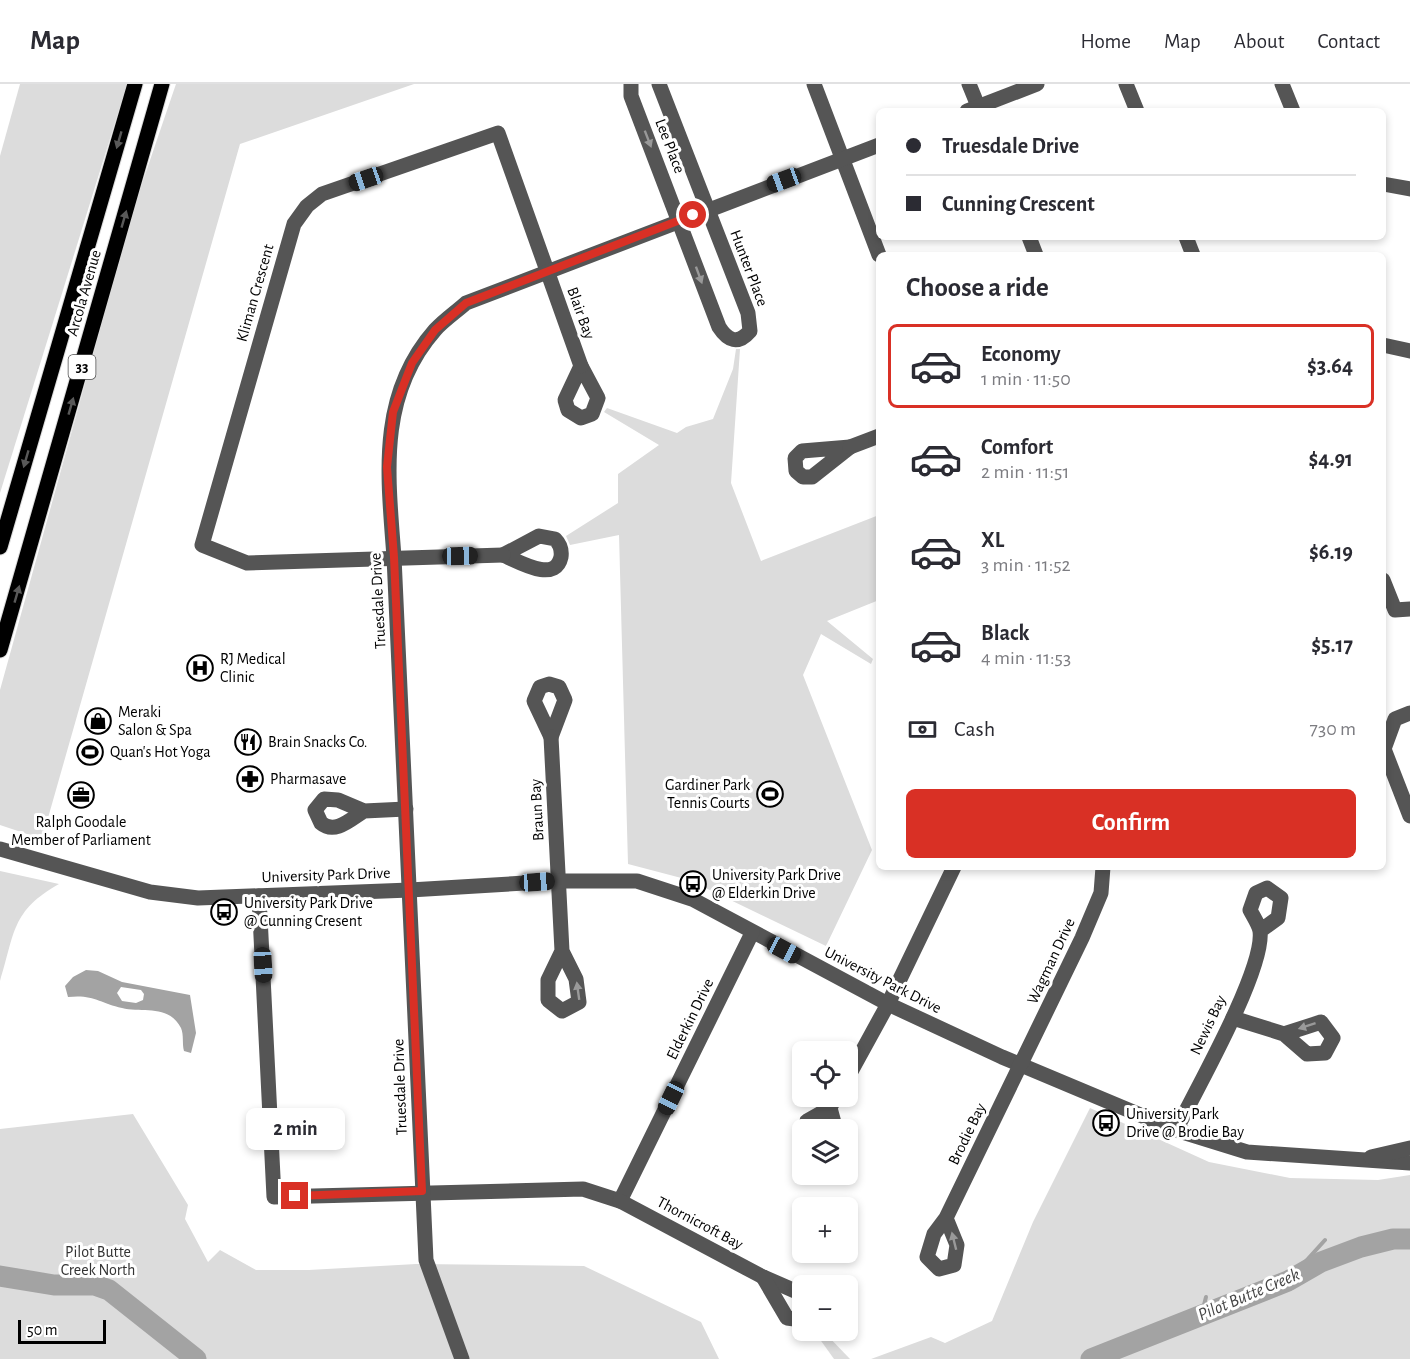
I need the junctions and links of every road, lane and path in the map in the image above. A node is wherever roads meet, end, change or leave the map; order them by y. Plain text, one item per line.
1 (135, 84) edge
2 (162, 84) edge
3 (631, 84) edge
4 (659, 84) edge
5 (814, 84) edge
6 (969, 84) edge
7 (1037, 84) edge
8 (1126, 84) edge
9 (1282, 84) edge
10 (975, 108) edge
11 (980, 108) edge
12 (1136, 108) edge
13 (1292, 108) edge
14 (876, 146) edge
15 (842, 159) junction
16 (1386, 185) edge
17 (1410, 189) edge
18 (707, 209) junction
19 (679, 220) junction
20 (878, 252) edge
21 (547, 272) junction
22 (1386, 346) edge
23 (1410, 351) edge
24 (582, 366) dead end
25 (876, 437) edge
26 (850, 447) dead end
27 (0, 547) edge
28 (503, 555) dead end
29 (394, 557) junction
30 (1386, 588) edge
31 (1410, 609) edge
32 (0, 650) edge
33 (1410, 713) edge
34 (551, 737) dead end
35 (1386, 743) edge
36 (1386, 753) edge
37 (406, 809) junction
38 (364, 811) dead end
39 (1410, 816) edge
40 (0, 849) edge
41 (953, 870) edge
42 (1103, 870) edge
43 (558, 881) junction
44 (410, 890) junction
45 (259, 896) junction
46 (1260, 931) dead end
47 (752, 933) junction
48 (562, 951) dead end
49 (888, 1004) junction
50 (1233, 1018) junction
51 (1284, 1034) dead end
52 (858, 1059) edge
53 (1021, 1066) junction
54 (826, 1107) edge
55 (810, 1119) edge
56 (1176, 1131) junction
57 (1410, 1149) edge
58 (1356, 1161) junction
59 (1410, 1163) edge
60 (422, 1191) junction
61 (620, 1201) junction
62 (946, 1218) dead end
63 (763, 1277) junction
64 (792, 1290) edge
65 (792, 1319) edge
66 (462, 1359) edge

1 -> 27 main road, Arcola Avenue / 33
32 -> 2 main road, Arcola Avenue / 33
3 -> 19 street, Lee Place
4 - 18 street, Lee Place
5 - 15 street
6 - 10 street
7 - 11 street
8 - 12 street
9 - 13 street
14 - 15 street, Truesdale Drive
15 - 18 street, Truesdale Drive
15 - 20 street
16 - 17 street
18 - 19 street, Truesdale Drive
19 -> 18 street, Hunter Place
19 - 21 street, Truesdale Drive
21 - 24 street, Blair Bay
21 - 29 street, Truesdale Drive
21 - 29 street, Kliman Crescent
22 - 23 street
25 - 26 street
28 - 29 street
29 - 37 street, Truesdale Drive
30 - 31 street
33 - 35 street
34 - 43 street, Braun Bay
36 - 39 street
37 - 38 street
37 - 44 street, Truesdale Drive
40 - 45 street, University Park Drive
41 - 49 street
42 - 53 street, Wagman Drive
43 - 44 street, University Park Drive
43 - 47 street, University Park Drive
43 - 48 street, Braun Bay
44 - 45 street, University Park Drive
44 - 60 street, Truesdale Drive
45 - 60 street
46 - 50 street, Newis Bay
47 - 49 street, University Park Drive
47 - 61 street, Elderkin Drive
49 - 52 street
49 - 53 street, University Park Drive
50 - 51 street
50 - 56 street, Newis Bay
53 - 56 street, University Park Drive
53 - 62 street, Brodie Bay
54 - 55 street
56 - 58 street, University Park Drive
57 - 58 street, University Park Drive
58 - 59 street, University Park Drive
60 - 61 street
60 - 66 street, Truesdale Drive
61 - 63 street, Thornicroft Bay
63 - 64 street, Thornicroft Bay
63 - 65 street

